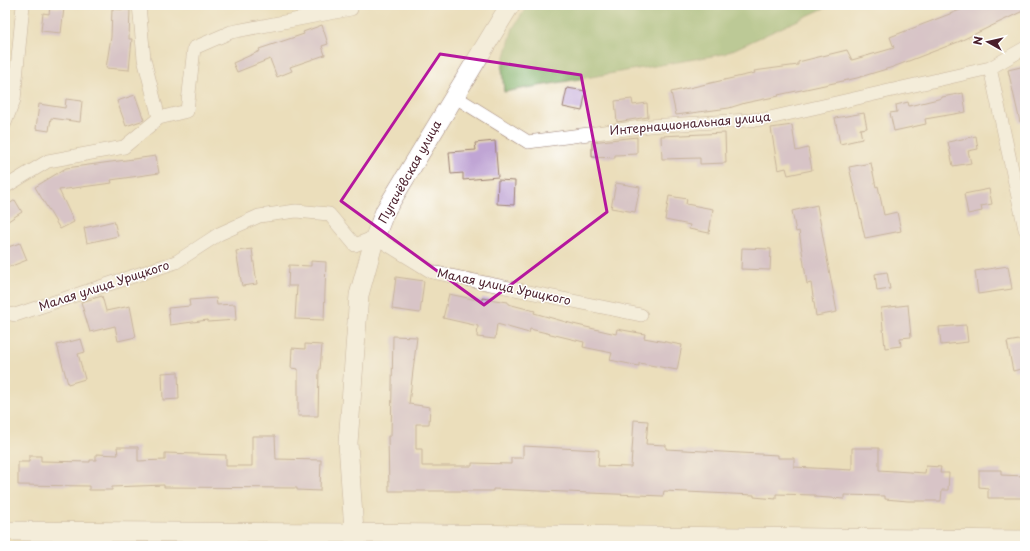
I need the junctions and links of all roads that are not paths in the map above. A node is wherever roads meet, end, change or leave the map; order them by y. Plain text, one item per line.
1 (23, 5) edge
2 (139, 5) edge
3 (510, 5) edge
4 (351, 7) edge
5 (1025, 48) edge
6 (990, 68) junction
7 (454, 96) junction
8 (158, 118) junction
9 (5, 123) edge
10 (5, 187) edge
11 (1025, 229) edge
12 (375, 237) junction
13 (5, 313) edge
14 (641, 315) dead end
15 (5, 532) edge
16 (355, 539) edge
17 (1025, 540) edge
18 (814, 542) edge

1 - 9 street
2 - 8 street
3 - 7 main road, Пугачёвская улица
4 - 8 street
5 - 6 street, Интернациональная улица
6 - 7 street, Интернациональная улица
6 - 11 street
7 - 12 main road, Пугачёвская улица
8 - 10 street
12 - 13 street, Малая улица Урицкого
12 - 14 street, Малая улица Урицкого
12 - 16 main road, Пугачёвская улица
15 - 16 main road
16 - 18 main road
17 - 18 main road

